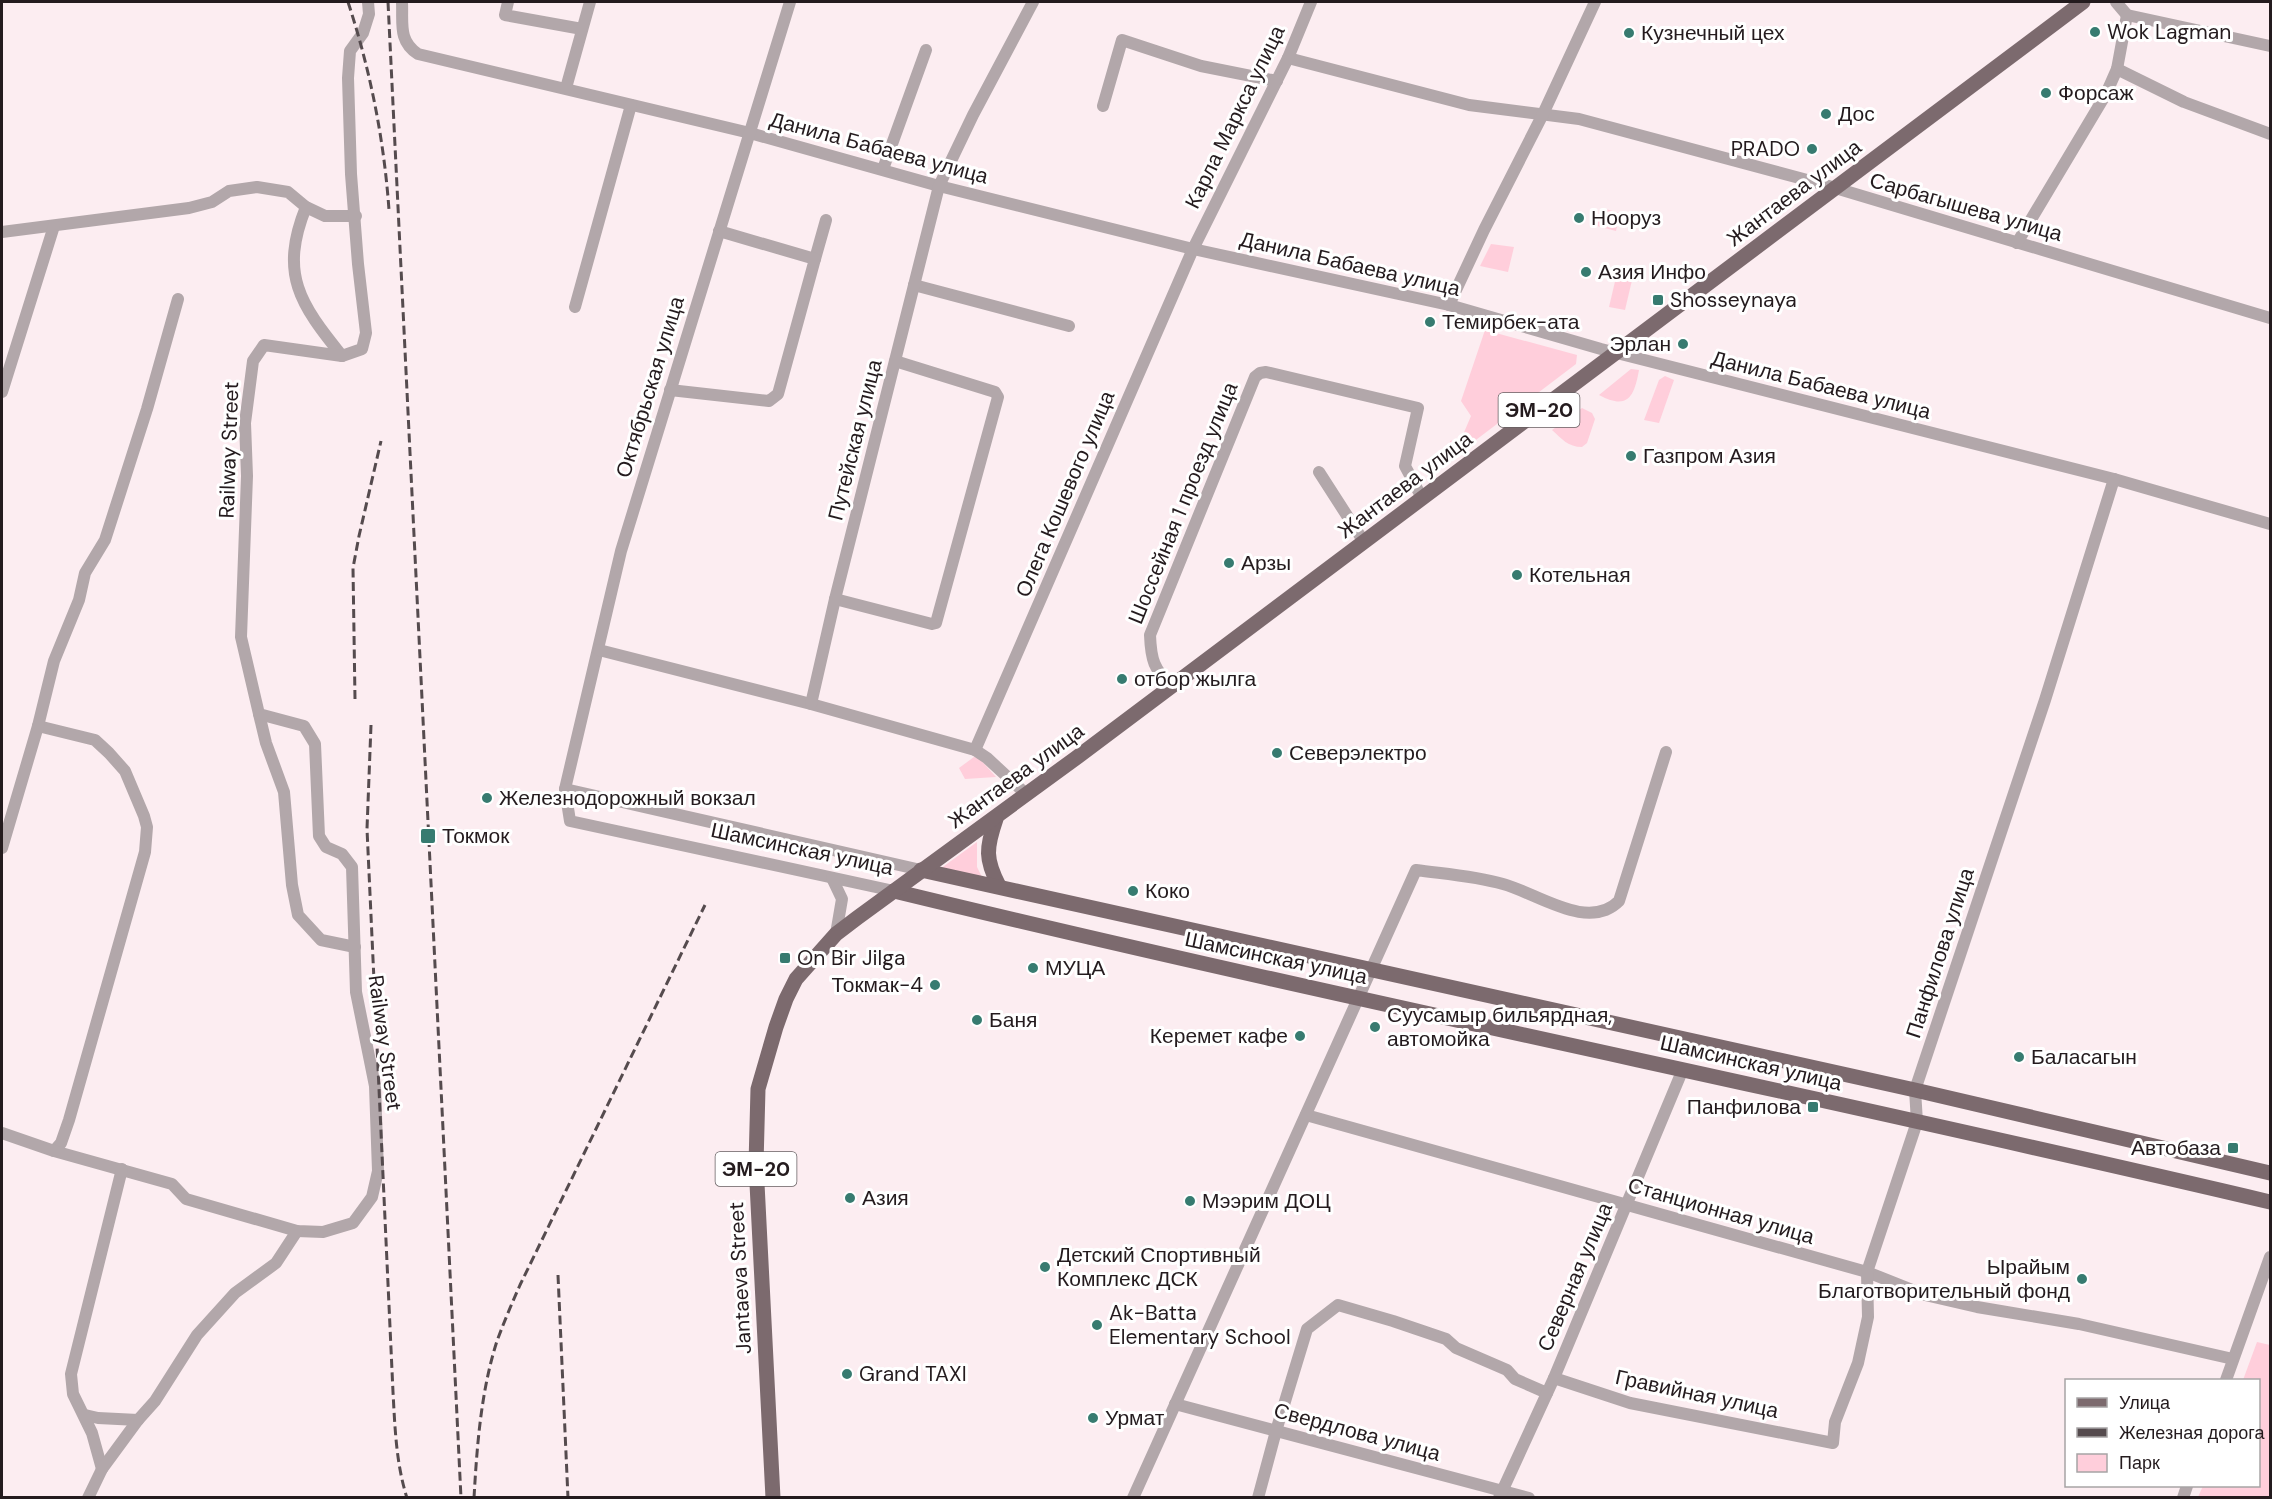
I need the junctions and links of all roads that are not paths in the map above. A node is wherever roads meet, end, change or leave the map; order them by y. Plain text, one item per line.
1 (369, 2) edge
2 (402, 2) edge
3 (508, 2) edge
4 (590, 2) edge
5 (790, 2) edge
6 (1033, 2) edge
7 (1311, 2) edge
8 (1595, 2) edge
9 (2083, 2) edge
10 (2116, 2) edge
11 (2127, 15) junction
12 (582, 29) junction
13 (2271, 46) edge
14 (926, 50) dead end
15 (1288, 58) junction
16 (2117, 69) junction
17 (1277, 81) junction
18 (566, 88) junction
19 (631, 105) junction
20 (1103, 106) dead end
21 (1544, 114) junction
22 (750, 134) junction
23 (2271, 134) edge
24 (883, 169) junction
25 (939, 186) junction
26 (1835, 188) junction
27 (306, 207) junction
28 (356, 216) junction
29 (826, 220) dead end
30 (54, 226) junction
31 (719, 231) junction
32 (2, 232) edge
33 (2018, 243) junction
34 (1192, 251) junction
35 (815, 259) junction
36 (914, 285) junction
37 (178, 299) dead end
38 (1449, 305) junction
39 (575, 307) dead end
40 (2271, 318) edge
41 (1069, 326) dead end
42 (1617, 351) junction
43 (342, 356) junction
44 (895, 361) junction
45 (670, 390) junction
46 (2, 392) edge
47 (1319, 472) dead end
48 (2114, 479) junction
49 (1422, 498) junction
50 (2271, 524) edge
51 (1364, 542) junction
52 (835, 599) junction
53 (599, 651) junction
54 (1171, 687) junction
55 (811, 704) junction
56 (259, 714) junction
57 (38, 726) junction
58 (975, 750) junction
59 (1666, 752) dead end
60 (565, 789) junction
61 (1027, 795) junction
62 (996, 819) junction
63 (2, 848) edge
64 (921, 870) junction
65 (832, 878) junction
66 (999, 886) junction
67 (894, 891) junction
68 (836, 934) junction
69 (355, 947) junction
70 (1371, 970) junction
71 (1359, 997) junction
72 (1683, 1069) junction
73 (1915, 1090) junction
74 (1306, 1115) junction
75 (1917, 1122) junction
76 (2, 1133) edge
77 (54, 1151) junction
78 (122, 1170) junction
79 (2271, 1173) edge
80 (2271, 1202) edge
81 (1626, 1204) junction
82 (297, 1231) junction
83 (2271, 1257) edge
84 (1867, 1272) junction
85 (2234, 1359) junction
86 (1554, 1378) junction
87 (2226, 1379) edge
88 (1547, 1393) junction
89 (1175, 1404) junction
90 (85, 1415) junction
91 (138, 1420) junction
92 (1275, 1431) junction
93 (1833, 1443) joint
94 (102, 1469) junction
95 (1500, 1494) edge
96 (88, 1497) edge
97 (773, 1497) edge
98 (1133, 1497) edge
99 (1258, 1497) edge
100 (1529, 1497) edge

1 - 28 street
2 - 18 street, Данила Бабаева улица
3 - 12 street
4 - 12 street
5 - 22 street, Октябрьская улица
6 - 25 street, Путейская улица
7 - 15 street, Карла Маркса улица
8 - 21 street
9 - 26 main road, Жантаева улица / ЭМ-20
10 - 11 street
11 - 13 street
11 - 16 street
12 - 18 street
14 - 24 street
15 - 17 street, Карла Маркса улица
15 - 21 street, Сарбагышева улица
16 - 23 street
16 - 33 street
17 - 20 street
17 - 34 street, Карла Маркса улица
18 - 19 street, Данила Бабаева улица
19 - 22 street, Данила Бабаева улица
19 - 39 street
21 - 26 street, Сарбагышева улица
21 - 38 street
22 - 24 street, Данила Бабаева улица
22 - 31 street, Октябрьская улица
24 - 25 street, Данила Бабаева улица
25 - 34 street, Данила Бабаева улица
25 - 36 street, Путейская улица
26 - 33 street, Сарбагышева улица
26 - 42 main road, Жантаева улица / ЭМ-20
27 - 28 street
27 - 30 street
27 - 43 street
28 - 43 street
29 - 35 street
30 - 32 street
30 - 46 street
31 - 35 street
31 - 45 street, Октябрьская улица
33 - 40 street, Сарбагышева улица
34 - 38 street, Данила Бабаева улица
34 - 58 street, Олега Кошевого улица
35 - 45 street
36 - 41 street
36 - 44 street, Путейская улица
37 - 57 street
38 - 42 street, Данила Бабаева улица
42 - 48 street, Данила Бабаева улица
42 - 49 main road, Жантаева улица / ЭМ-20
43 - 56 street, Railway Street
44 - 52 street, Путейская улица
44 - 52 street
45 - 53 street, Октябрьская улица
47 - 51 street
48 - 50 street, Данила Бабаева улица
48 - 73 street, Панфилова улица
49 - 51 main road, Жантаева улица / ЭМ-20
49 - 54 street, Шоссейная 1 проезд улица
51 - 54 main road, Жантаева улица / ЭМ-20
52 - 55 street, Путейская улица
53 - 55 street
53 - 60 street, Октябрьская улица
54 - 61 main road, Жантаева улица / ЭМ-20
55 - 58 street
56 - 69 street, Railway Street
56 - 69 street, Railway Street
57 - 63 street
57 - 77 street
58 - 61 street
59 - 70 street
60 - 64 street, Шамсинская улица
60 - 65 street, Шамсинская улица
61 - 62 main road, Жантаева улица / ЭМ-20
62 - 64 main road, Жантаева улица / ЭМ-20
62 - 66 main road
64 - 66 main road, Шамсинская улица
64 - 67 main road, Жантаева улица / ЭМ-20
65 - 67 street, Шамсинская улица
65 - 68 street
66 - 70 main road, Шамсинская улица
67 - 68 main road, Jantaeva Street / ЭМ-20
67 - 71 main road, Шамсинская улица
68 - 97 main road, Jantaeva Street / ЭМ-20
69 - 82 street, Railway Street
70 - 71 street
70 - 73 main road, Шамсинская улица
71 - 72 main road, Шамсинская улица
71 - 74 street
72 - 75 main road, Шамсинская улица
72 - 81 street, Северная улица
73 - 75 street, Панфилова улица
73 - 79 main road, Шамсинская улица
74 - 81 street, Станционная улица
74 - 89 street
75 - 80 main road, Шамсинская улица
75 - 84 street, Панфилова улица
76 - 77 street, Railway Street
77 - 78 street, Railway Street
78 - 82 street, Railway Street
78 - 90 street
81 - 84 street, Станционная улица
81 - 86 street, Северная улица
82 - 91 street
83 - 85 street
84 - 85 street, Станционная улица
84 - 93 street, Панфилова улица
85 - 87 street
86 - 88 street, Северная улица
86 - 93 street, Гравийная улица
88 - 92 street
88 - 95 street, Северная улица
89 - 92 street, Свердлова улица
89 - 98 street
90 - 91 street
90 - 94 street
91 - 94 street
92 - 95 street, Свердлова улица
92 - 99 street
94 - 96 street
95 - 100 street, Свердлова улица

